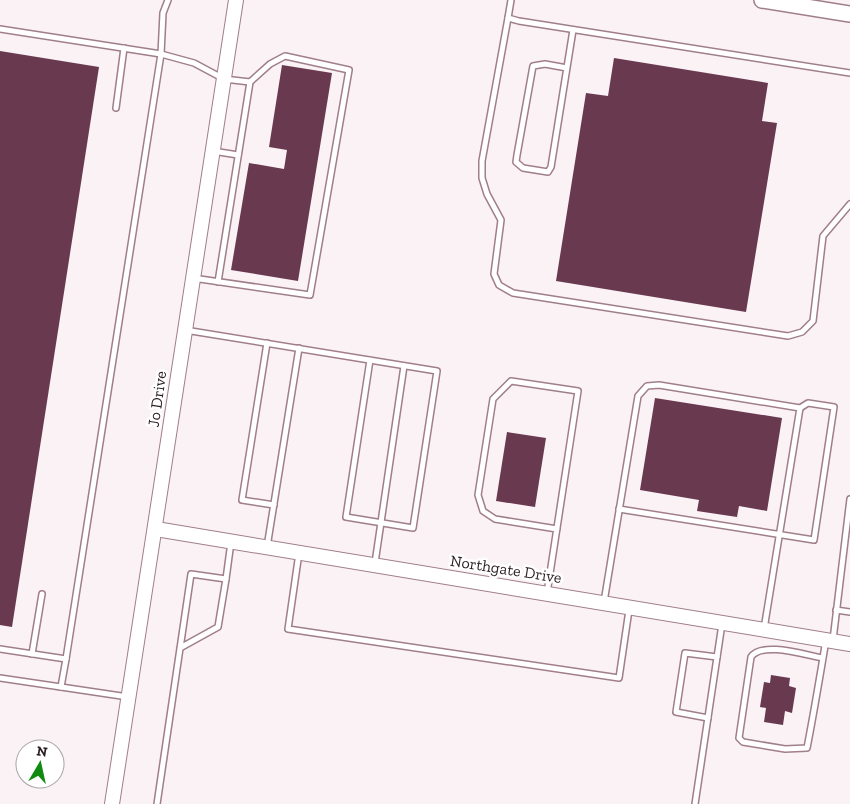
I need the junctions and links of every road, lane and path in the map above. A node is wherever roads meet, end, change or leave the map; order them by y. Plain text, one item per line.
1 (168, 0) edge
2 (236, 0) edge
3 (511, 0) edge
4 (762, 0) edge
5 (787, 2) edge
6 (850, 14) edge
7 (508, 18) junction
8 (0, 29) edge
9 (573, 30) junction
10 (124, 48) junction
11 (161, 54) junction
12 (567, 68) junction
13 (850, 73) edge
14 (224, 79) junction
15 (250, 82) junction
16 (116, 108) dead end
17 (213, 151) junction
18 (238, 155) junction
19 (850, 204) edge
20 (193, 278) junction
21 (218, 282) junction
22 (185, 330) junction
23 (267, 342) junction
24 (299, 348) junction
25 (370, 360) junction
26 (404, 366) junction
27 (800, 408) junction
28 (850, 499) edge
29 (274, 505) junction
30 (619, 509) junction
31 (381, 523) junction
32 (156, 529) junction
33 (557, 529) junction
34 (780, 534) junction
35 (231, 541) junction
36 (267, 547) junction
37 (299, 552) junction
38 (374, 565) junction
39 (226, 579) junction
40 (42, 594) dead end
41 (547, 594) junction
42 (604, 603) junction
43 (630, 607) junction
44 (836, 610) junction
45 (850, 612) edge
46 (723, 622) junction
47 (764, 629) junction
48 (829, 640) junction
49 (850, 644) edge
50 (180, 648) junction
51 (0, 649) edge
52 (32, 654) junction
53 (717, 657) junction
54 (823, 658) junction
55 (66, 659) junction
56 (0, 678) edge
57 (62, 687) junction
58 (129, 697) junction
59 (708, 718) junction
60 (112, 804) edge
61 (157, 804) edge
62 (695, 804) edge

1 - 11 lane
2 - 14 street, Jo Drive
3 - 7 lane
4 - 5 main road
5 - 6 main road
7 - 9 lane
7 - 19 lane
8 - 10 lane
9 - 12 lane
9 - 13 lane
10 - 11 lane
10 - 16 lane
11 - 14 lane
11 - 55 lane
12 - 12 lane
14 - 15 lane
14 - 17 street, Jo Drive
15 - 18 lane
15 - 21 lane
17 - 18 lane
17 - 20 street, Jo Drive
18 - 21 lane
20 - 21 lane
20 - 22 street, Jo Drive
22 - 23 lane
22 - 32 street, Jo Drive
23 - 24 lane
23 - 29 lane
24 - 25 lane
24 - 29 lane
25 - 26 lane
25 - 31 lane
26 - 31 lane
26 - 31 lane
27 - 30 lane
27 - 34 lane
27 - 34 lane
28 - 44 lane
29 - 36 lane
30 - 34 lane
30 - 42 lane
31 - 38 lane
32 - 35 street, Northgate Drive
32 - 58 street, Jo Drive
33 - 33 lane
33 - 41 lane
34 - 47 lane
35 - 36 street, Northgate Drive
35 - 39 lane
36 - 37 street, Northgate Drive
37 - 38 street, Northgate Drive
37 - 43 lane
38 - 41 street, Northgate Drive
39 - 50 lane
39 - 50 lane
40 - 52 lane
41 - 42 street, Northgate Drive
42 - 43 street, Northgate Drive
43 - 46 street, Northgate Drive
44 - 45 lane
44 - 48 lane
46 - 47 street, Northgate Drive
46 - 53 lane
47 - 48 street, Northgate Drive
48 - 49 street, Northgate Drive
48 - 54 lane
50 - 61 lane
51 - 52 lane
52 - 55 lane
53 - 59 lane
53 - 59 lane
54 - 54 lane
55 - 57 lane
56 - 57 lane
57 - 58 lane
58 - 60 street, Jo Drive
59 - 62 lane

